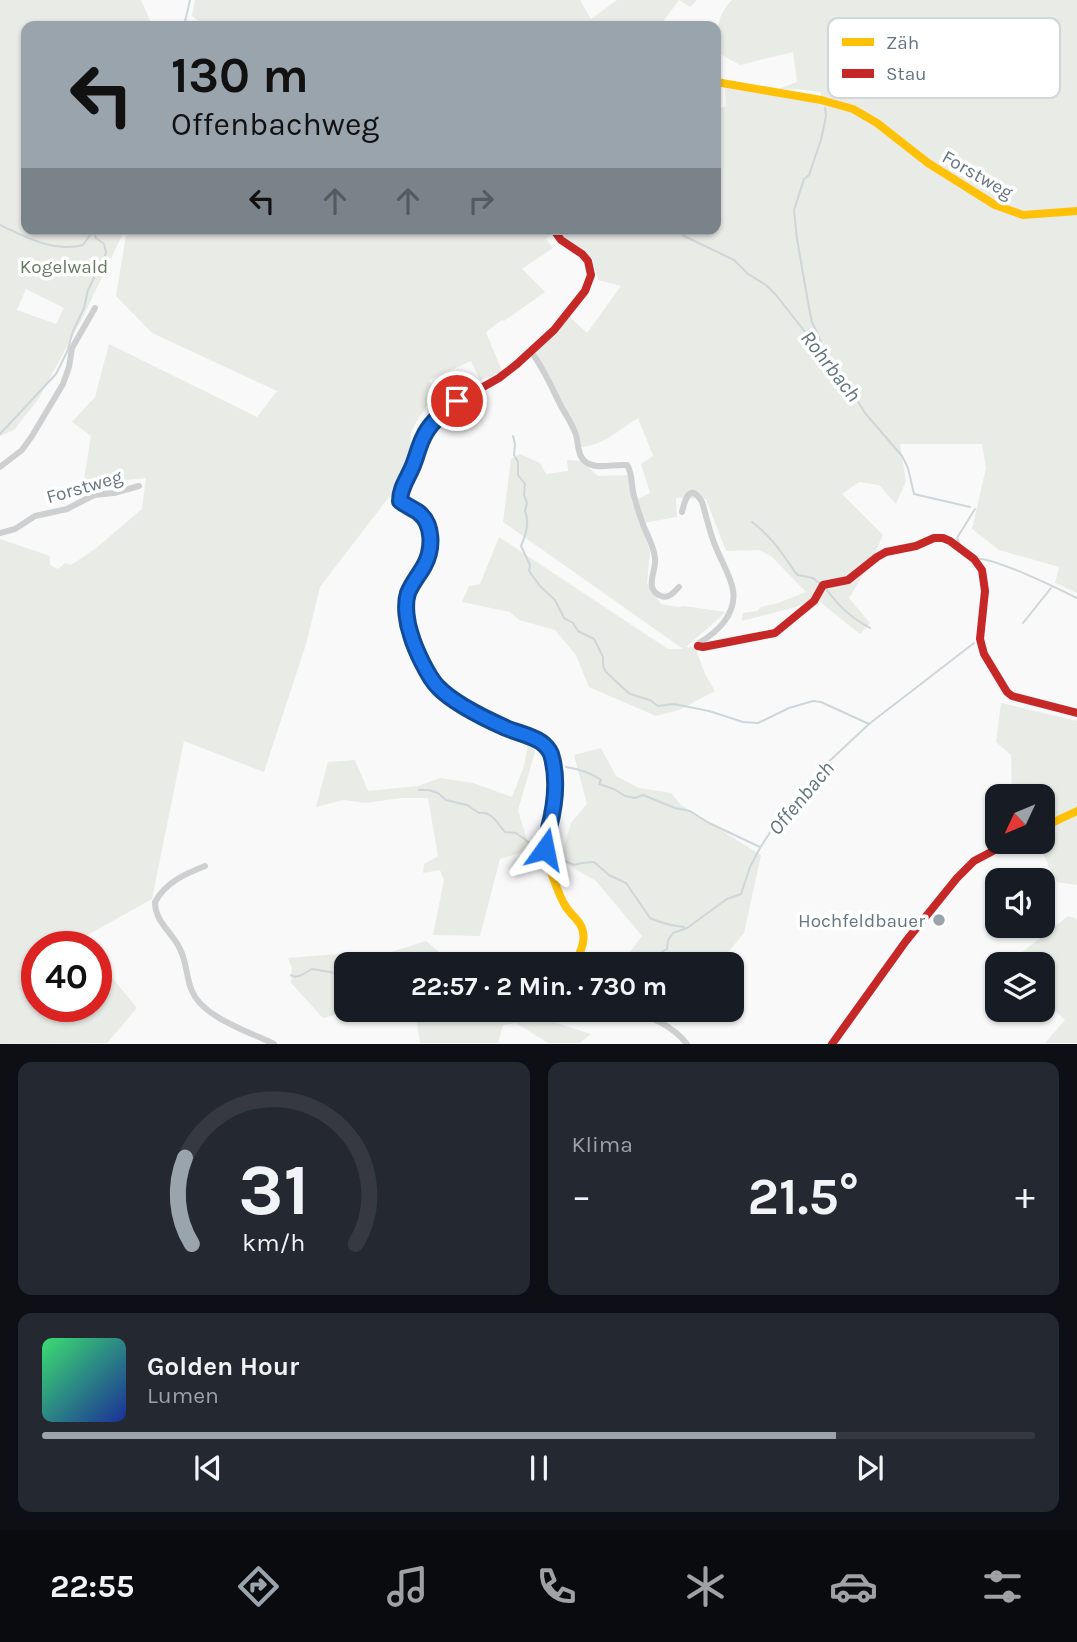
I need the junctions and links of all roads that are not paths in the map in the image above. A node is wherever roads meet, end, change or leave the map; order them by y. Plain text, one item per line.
1 (721, 83) edge
2 (1077, 211) edge
3 (557, 235) edge
4 (94, 309) dead end
5 (532, 353) junction
6 (0, 467) edge
7 (139, 486) dead end
8 (682, 512) dead end
9 (0, 533) edge
10 (679, 587) dead end
11 (698, 646) joint
12 (1077, 713) edge
13 (1077, 811) edge
14 (1055, 821) edge
15 (987, 854) edge
16 (205, 866) dead end
17 (580, 952) edge
18 (659, 1022) edge
19 (274, 1044) edge
20 (687, 1044) edge
21 (832, 1044) edge

1 - 2 street, Forstweg
3 - 5 street
4 - 6 street
5 - 10 street
5 - 17 street
7 - 9 street, Forstweg
8 - 11 street
11 - 12 street
13 - 14 street
15 - 21 street
16 - 19 street
18 - 20 street

